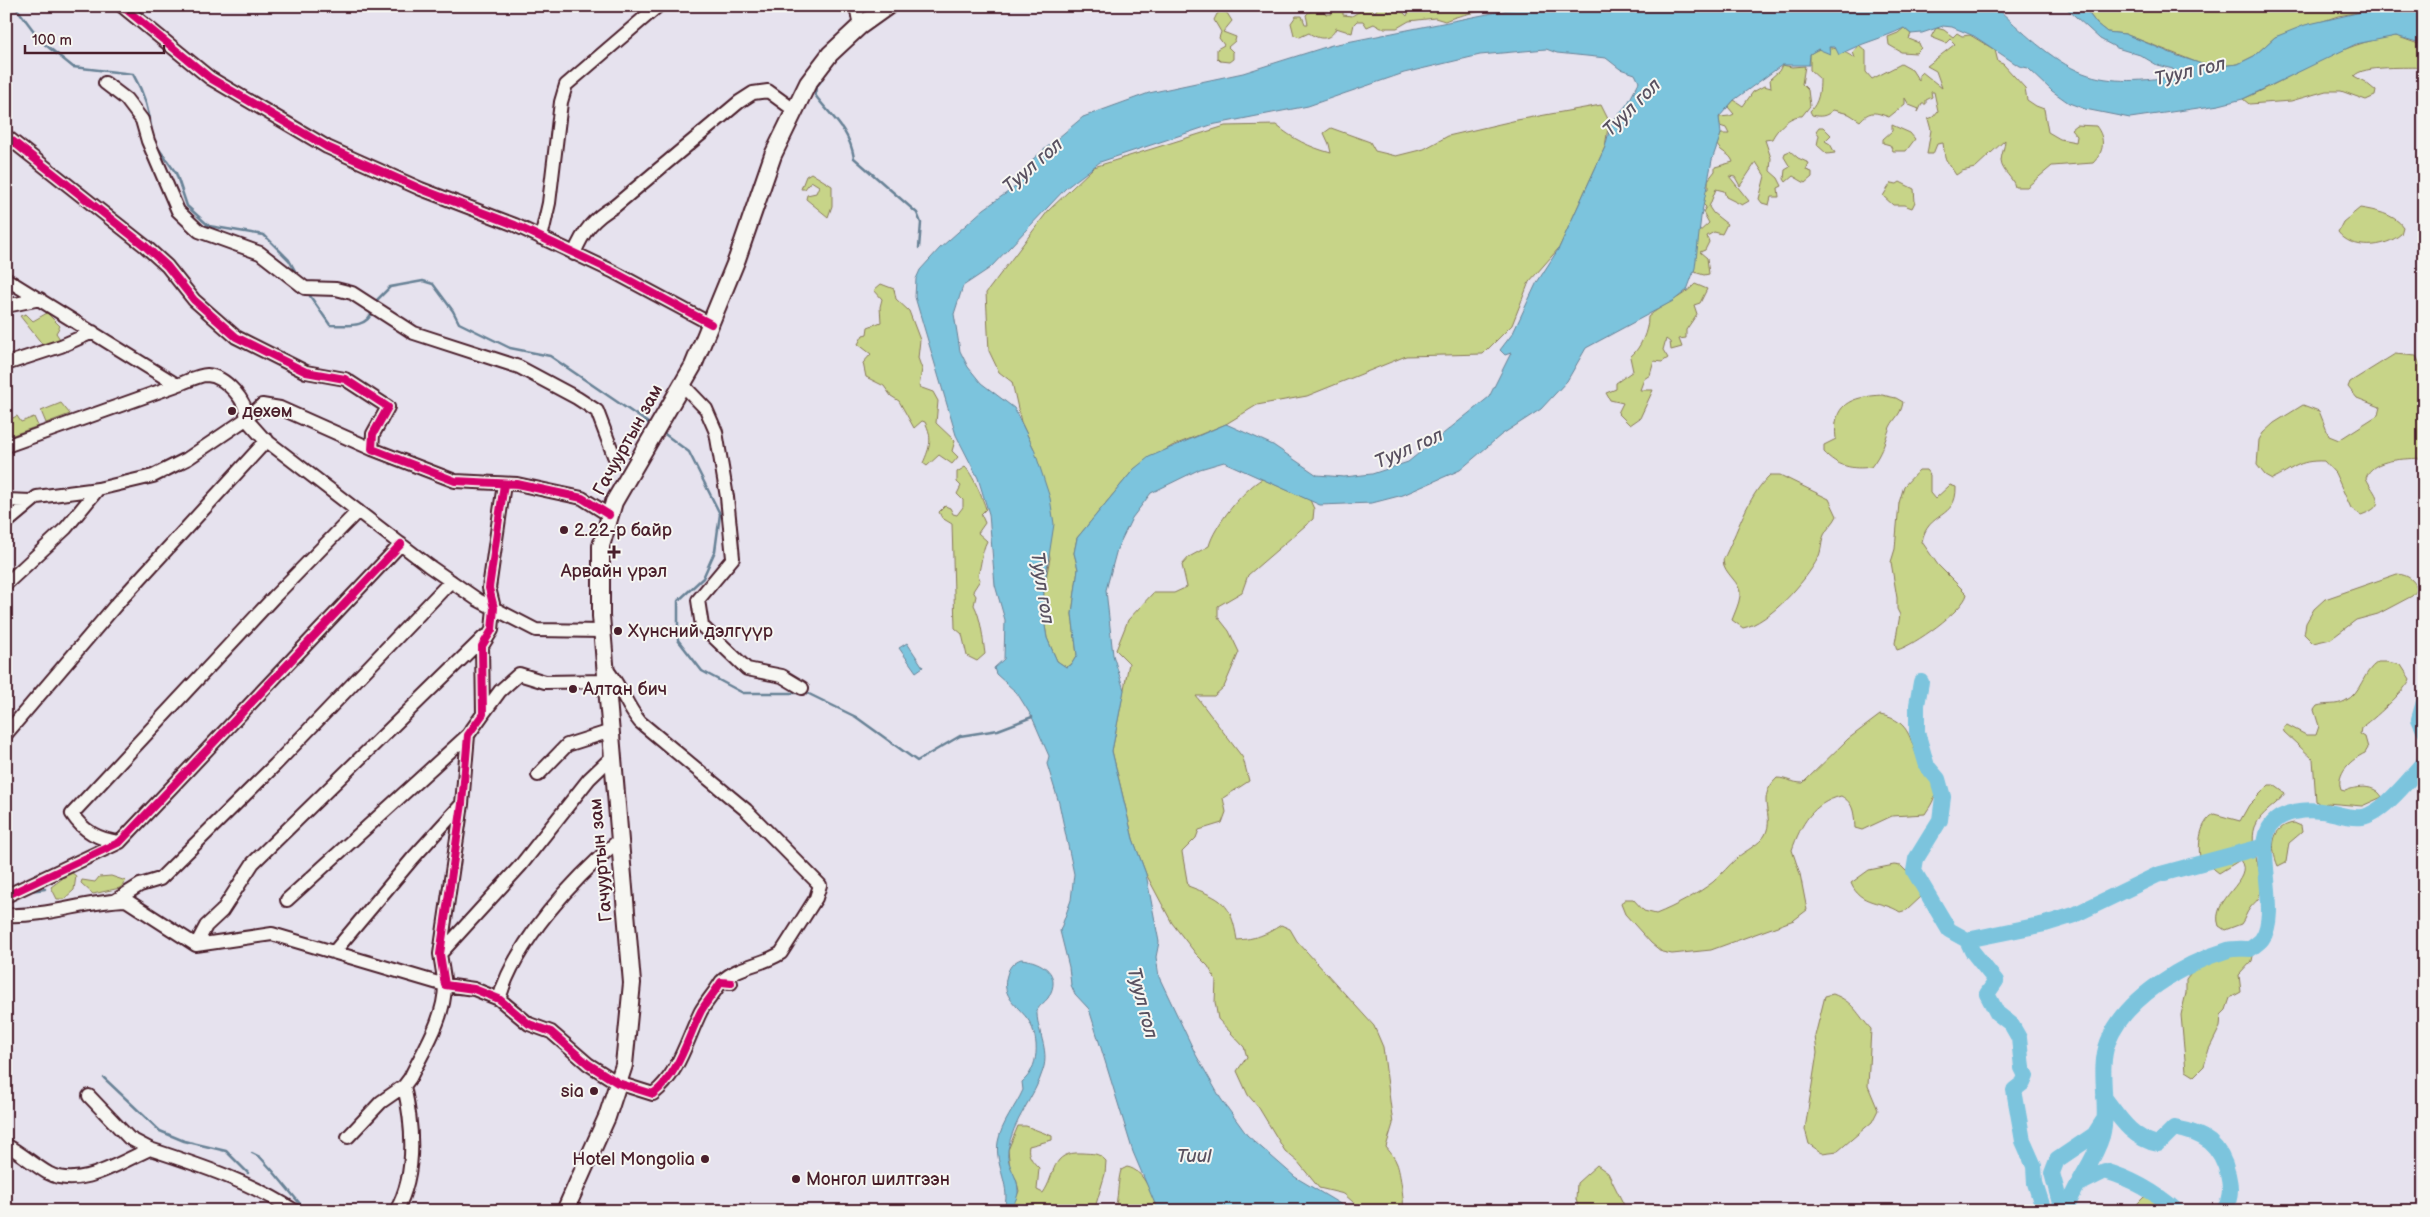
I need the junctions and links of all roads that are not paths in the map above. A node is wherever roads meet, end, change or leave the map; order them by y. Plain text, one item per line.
1 (122, 6) edge
2 (658, 6) edge
3 (856, 6) edge
4 (888, 6) edge
5 (860, 26) junction
6 (105, 83) dead end
7 (794, 110) junction
8 (6, 136) edge
9 (541, 238) junction
10 (574, 254) junction
11 (6, 279) edge
12 (40, 299) junction
13 (6, 306) edge
14 (711, 324) junction
15 (93, 332) junction
16 (6, 364) edge
17 (682, 384) junction
18 (177, 385) junction
19 (246, 419) junction
20 (267, 440) junction
21 (6, 446) edge
22 (372, 449) junction
23 (614, 456) dead end
24 (504, 484) junction
25 (98, 489) junction
26 (6, 500) edge
27 (31, 501) junction
28 (358, 510) junction
29 (609, 515) junction
30 (6, 523) edge
31 (401, 544) junction
32 (451, 581) junction
33 (6, 584) edge
34 (494, 608) junction
35 (492, 630) junction
36 (602, 631) junction
37 (606, 675) junction
38 (802, 688) dead end
39 (483, 714) junction
40 (611, 731) junction
41 (6, 734) edge
42 (468, 735) junction
43 (613, 756) junction
44 (538, 775) dead end
45 (462, 804) junction
46 (620, 839) junction
47 (120, 842) junction
48 (6, 896) edge
49 (116, 900) junction
50 (287, 900) dead end
51 (6, 914) edge
52 (196, 945) junction
53 (334, 952) junction
54 (440, 954) junction
55 (445, 985) junction
56 (499, 999) junction
57 (618, 1083) junction
58 (404, 1086) junction
59 (89, 1096) dead end
60 (348, 1137) dead end
61 (6, 1145) edge
62 (150, 1149) junction
63 (294, 1211) edge
64 (396, 1211) edge
65 (564, 1211) edge

1 - 9 street
2 - 9 street
3 - 5 street
4 - 5 main road, Гачууртын зам
5 - 7 main road, Гачууртын зам
6 - 23 street
7 - 10 street
7 - 14 main road, Гачууртын зам
8 - 22 street
9 - 10 street
10 - 14 street
11 - 12 street
12 - 13 street
12 - 15 street
14 - 17 main road, Гачууртын зам
15 - 16 street
15 - 18 street
17 - 29 main road, Гачууртын зам
17 - 38 street
18 - 19 street
18 - 21 street
19 - 20 street
19 - 22 street
19 - 25 street
20 - 28 street
20 - 41 street
22 - 24 street
24 - 29 street
24 - 34 street
25 - 27 street
25 - 33 street
26 - 27 street
27 - 30 street
28 - 31 street
28 - 47 street
29 - 36 main road, Гачууртын зам
31 - 32 street
31 - 47 street
32 - 34 street
32 - 49 street
34 - 35 street
34 - 36 street
35 - 39 street
35 - 52 street
36 - 37 main road, Гачууртын зам
37 - 39 street
37 - 40 main road, Гачууртын зам
37 - 57 street
39 - 42 street
40 - 43 main road, Гачууртын зам
40 - 44 street
42 - 45 street
42 - 50 street
43 - 46 main road, Гачууртын зам
43 - 54 street
45 - 53 street
45 - 54 street
46 - 56 street
46 - 57 main road, Гачууртын зам
47 - 48 street
49 - 51 street
49 - 52 street
52 - 53 street
53 - 55 street
54 - 55 street
55 - 56 street
55 - 58 street
56 - 57 street
57 - 65 main road, Гачууртын зам
58 - 60 street
58 - 64 street
59 - 62 street
61 - 62 street
62 - 63 street

